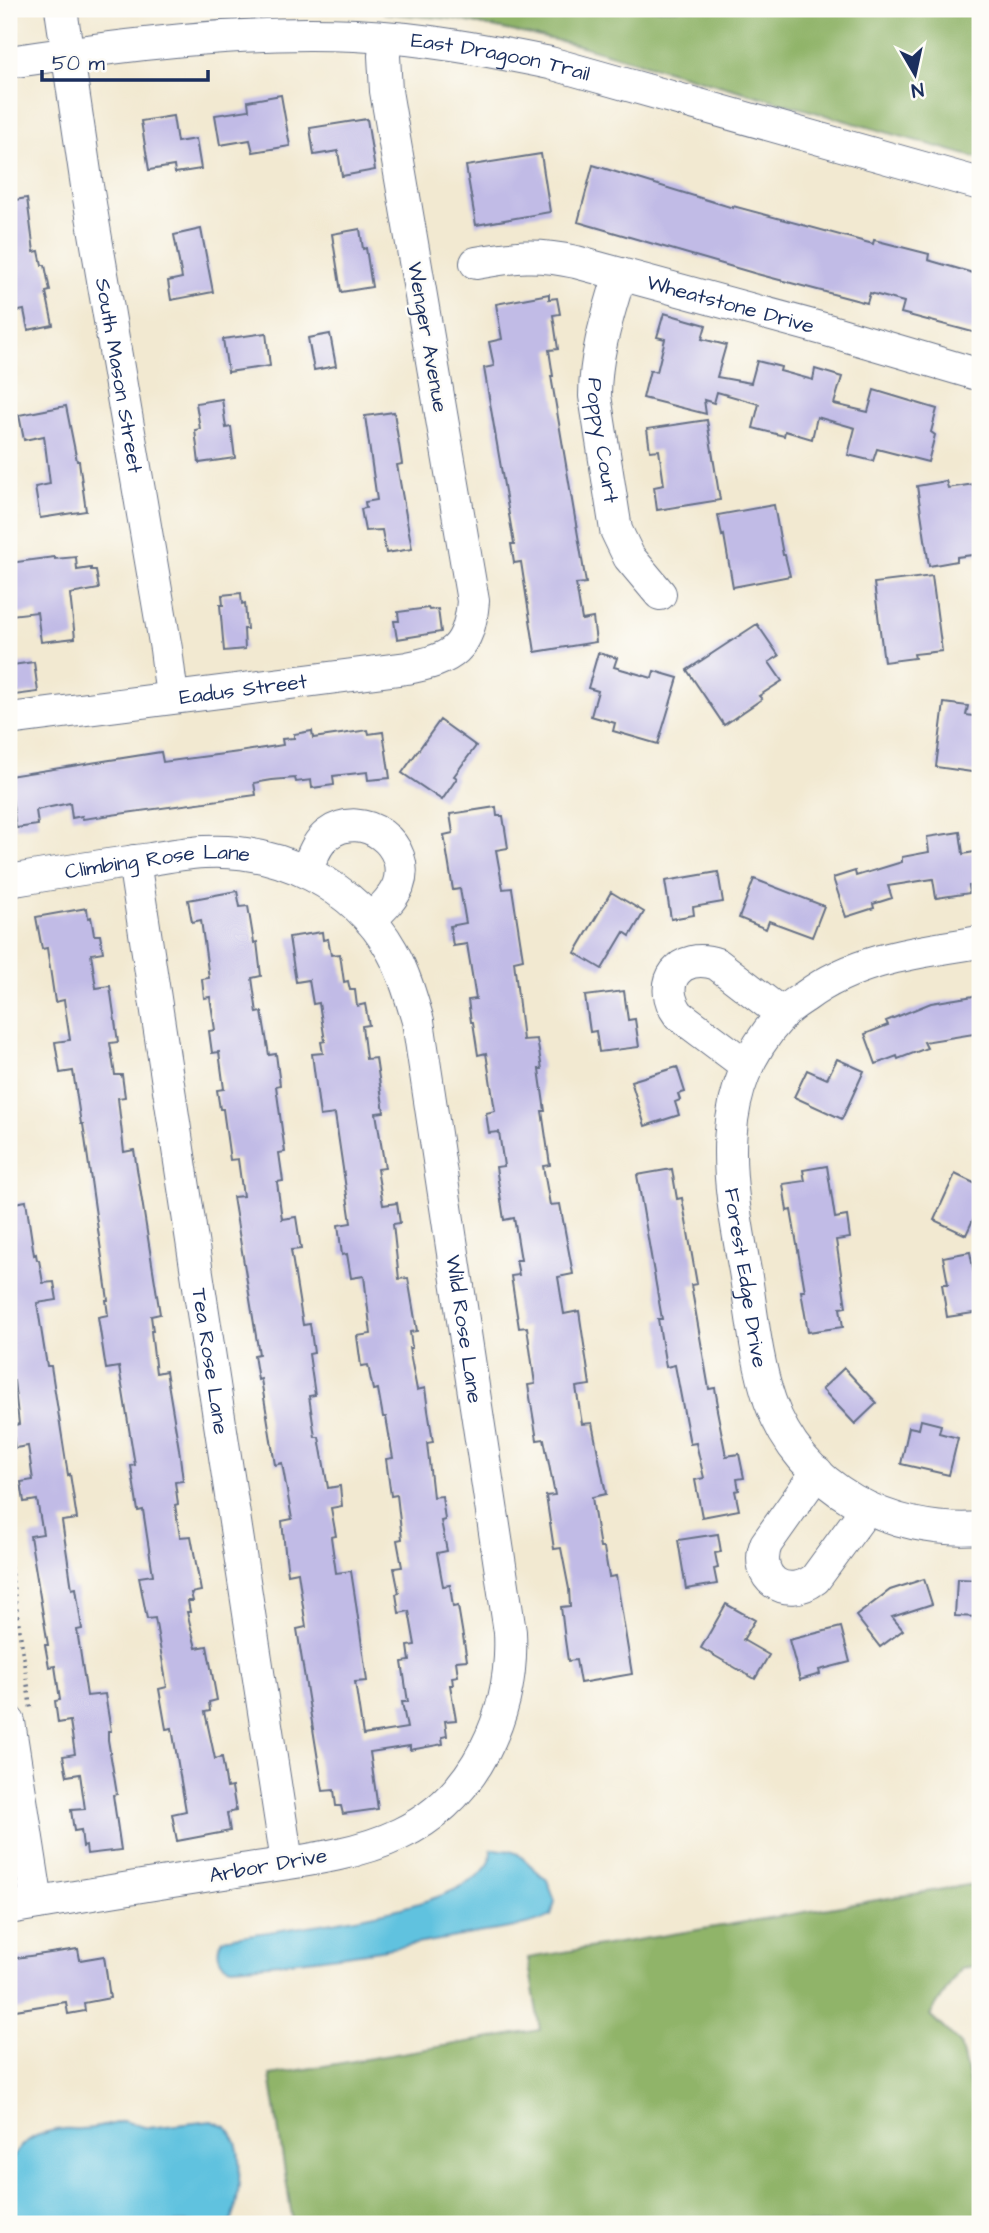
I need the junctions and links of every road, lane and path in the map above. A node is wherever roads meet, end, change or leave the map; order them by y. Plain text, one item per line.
1 (61, 9) edge
2 (386, 38) junction
3 (68, 53) junction
4 (9, 62) edge
5 (980, 184) edge
6 (476, 263) dead end
7 (620, 274) junction
8 (980, 375) edge
9 (660, 594) dead end
10 (467, 636) joint
11 (172, 697) junction
12 (9, 719) edge
13 (134, 861) junction
14 (306, 871) junction
15 (9, 881) edge
16 (370, 920) junction
17 (980, 942) edge
18 (782, 1014) junction
19 (747, 1066) junction
20 (817, 1472) junction
21 (867, 1508) junction
22 (980, 1528) edge
23 (9, 1560) edge
24 (20, 1716) edge
25 (488, 1745) joint
26 (287, 1862) junction
27 (23, 1905) edge

1 - 3 street, South Mason Street
2 - 3 street, East Dragoon Trail
2 - 5 street, East Dragoon Trail
2 - 10 street, Wenger Avenue
3 - 4 street, East Dragoon Trail
3 - 11 street, South Mason Street
6 - 7 street, Wheatstone Drive
7 - 8 street, Wheatstone Drive
7 - 9 street, Poppy Court
10 - 11 street, Eadus Street
11 - 12 street, Eadus Street
13 - 14 street, Climbing Rose Lane
13 - 15 street, Climbing Rose Lane
13 - 26 street, Tea Rose Lane
14 - 16 street, Wild Rose Lane
14 - 16 street
16 - 25 street, Wild Rose Lane
17 - 18 street, Forest Edge Drive
18 - 19 street, Forest Edge Drive
18 - 19 street
19 - 20 street, Forest Edge Drive
20 - 21 street, Forest Edge Drive
20 - 21 street
21 - 22 street, Forest Edge Drive
23 - 24 path
24 - 27 street
25 - 26 street, Arbor Drive
26 - 27 street, Arbor Drive

